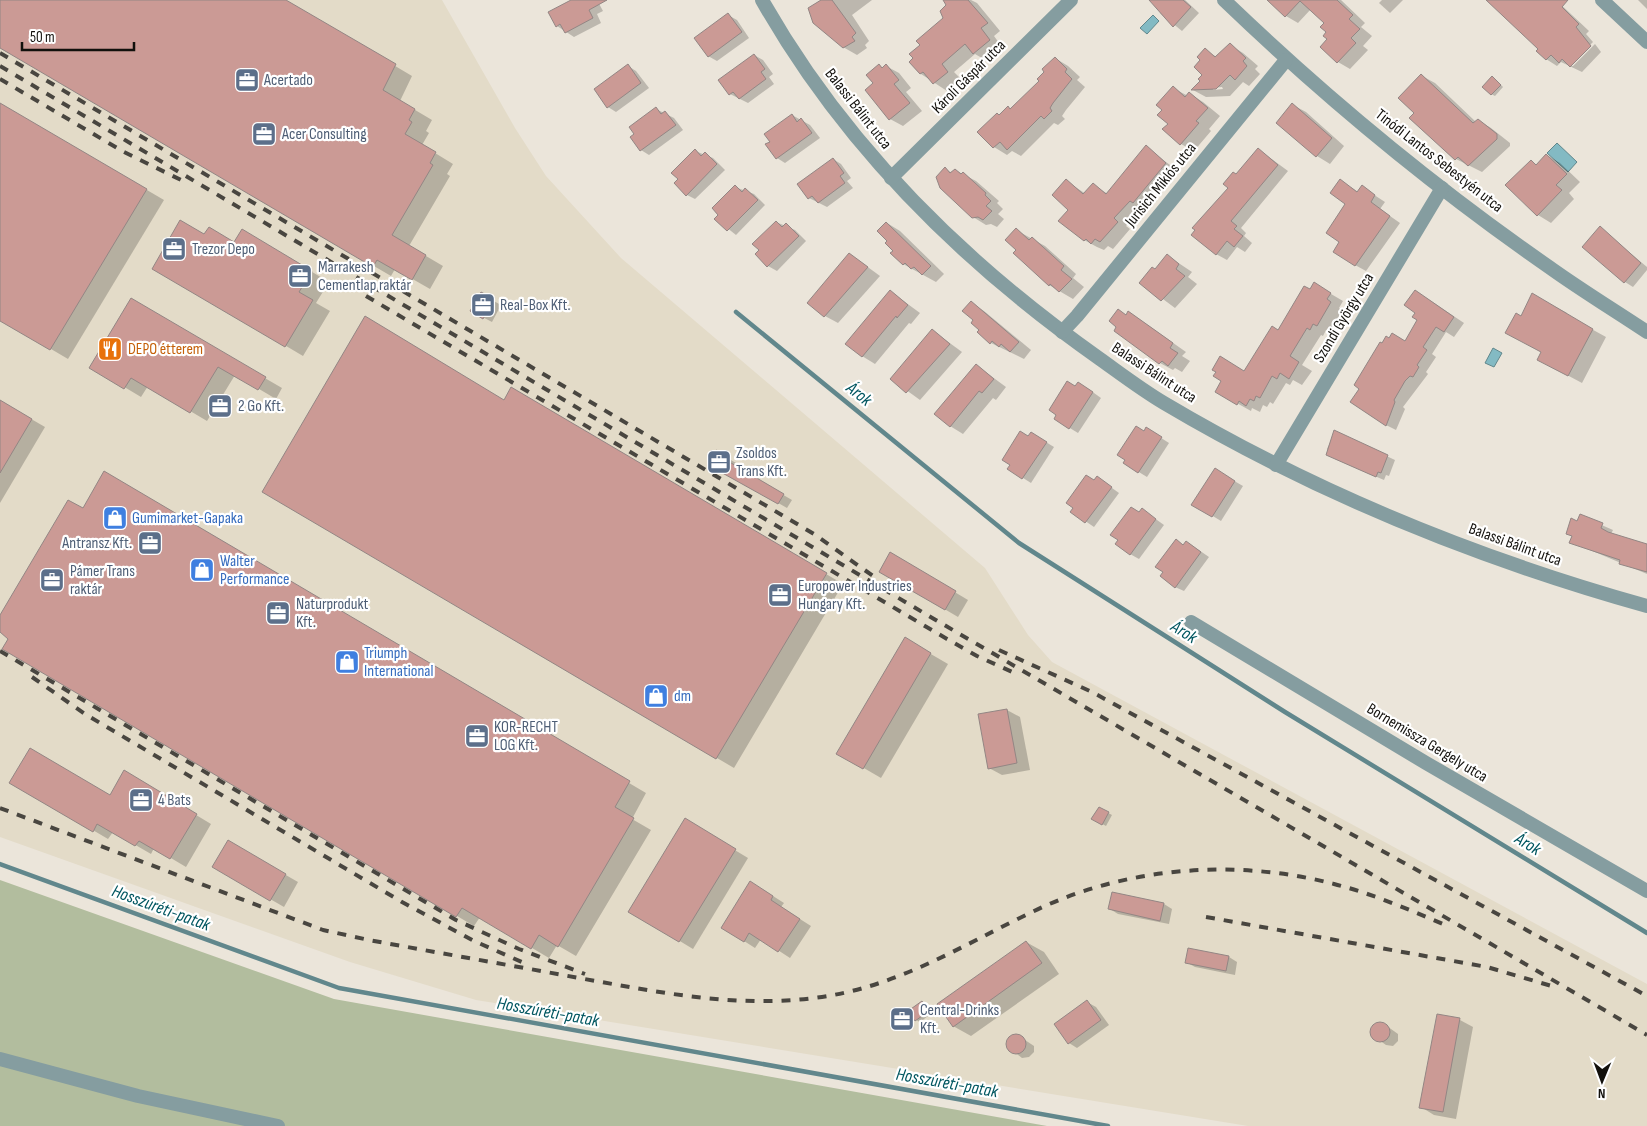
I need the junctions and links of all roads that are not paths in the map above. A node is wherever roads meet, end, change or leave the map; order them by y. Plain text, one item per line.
1 (762, 0) edge
2 (1071, 0) edge
3 (1224, 0) edge
4 (1602, 0) edge
5 (1647, 42) edge
6 (1286, 60) junction
7 (891, 178) junction
8 (1442, 188) junction
9 (1062, 332) junction
10 (1647, 332) edge
11 (1276, 465) junction
12 (1647, 606) edge
13 (1191, 622) dead end
14 (1647, 891) edge
15 (0, 1059) edge
16 (278, 1126) edge

1 - 7 street, Balassi Bálint utca
2 - 7 street, Károli Gáspár utca
3 - 6 street, Tinódi Lantos Sebestyén utca
4 - 5 street
6 - 8 street, Tinódi Lantos Sebestyén utca
6 - 9 street, Jurisich Miklós utca
7 - 9 street, Balassi Bálint utca
8 - 10 street, Tinódi Lantos Sebestyén utca
8 - 11 street, Szondi György utca
9 - 11 street, Balassi Bálint utca
11 - 12 street, Balassi Bálint utca
13 - 14 street, Bornemissza Gergely utca
15 - 16 street

